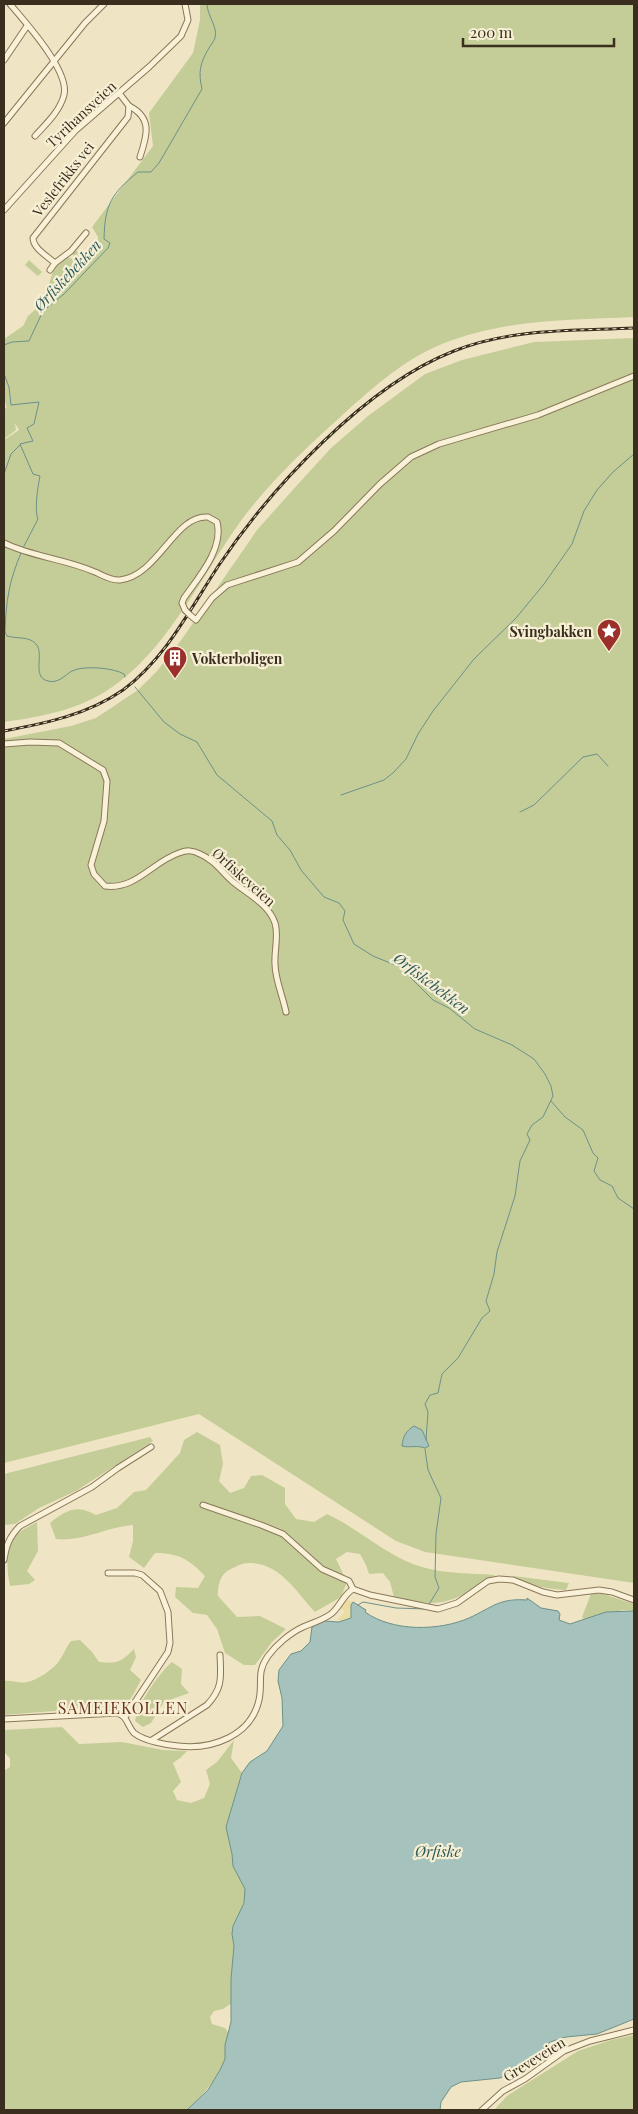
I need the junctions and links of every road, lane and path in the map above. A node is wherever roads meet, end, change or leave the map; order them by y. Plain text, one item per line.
1 (10, 4) edge
2 (104, 4) edge
3 (185, 4) edge
4 (27, 26) junction
5 (4, 60) edge
6 (54, 62) junction
7 (119, 93) junction
8 (129, 106) junction
9 (4, 123) edge
10 (36, 136) dead end
11 (140, 157) dead end
12 (4, 210) edge
13 (86, 233) dead end
14 (55, 263) junction
15 (50, 270) dead end
16 (634, 376) edge
17 (4, 543) edge
18 (4, 744) edge
19 (286, 1012) dead end
20 (151, 1447) dead end
21 (203, 1505) dead end
22 (4, 1560) edge
23 (108, 1573) dead end
24 (355, 1589) junction
25 (634, 1600) edge
26 (220, 1655) dead end
27 (125, 1717) junction
28 (4, 1719) edge
29 (152, 1740) junction
30 (634, 2030) edge
31 (482, 2110) edge

1 - 4 street
2 - 6 street
3 - 7 street, Tyrihansveien
4 - 5 street
4 - 6 street
6 - 9 street
6 - 10 street
7 - 8 street
7 - 12 street, Tyrihansveien
8 - 11 street
8 - 14 street, Veslefrikks vei
13 - 14 street
14 - 15 street
16 - 17 street, bridge
18 - 19 street, Ørfiskeveien
20 - 22 street
21 - 24 street
23 - 27 street
24 - 25 street
24 - 29 street
26 - 29 street
27 - 28 street
27 - 29 street
30 - 31 street, Greveveien

